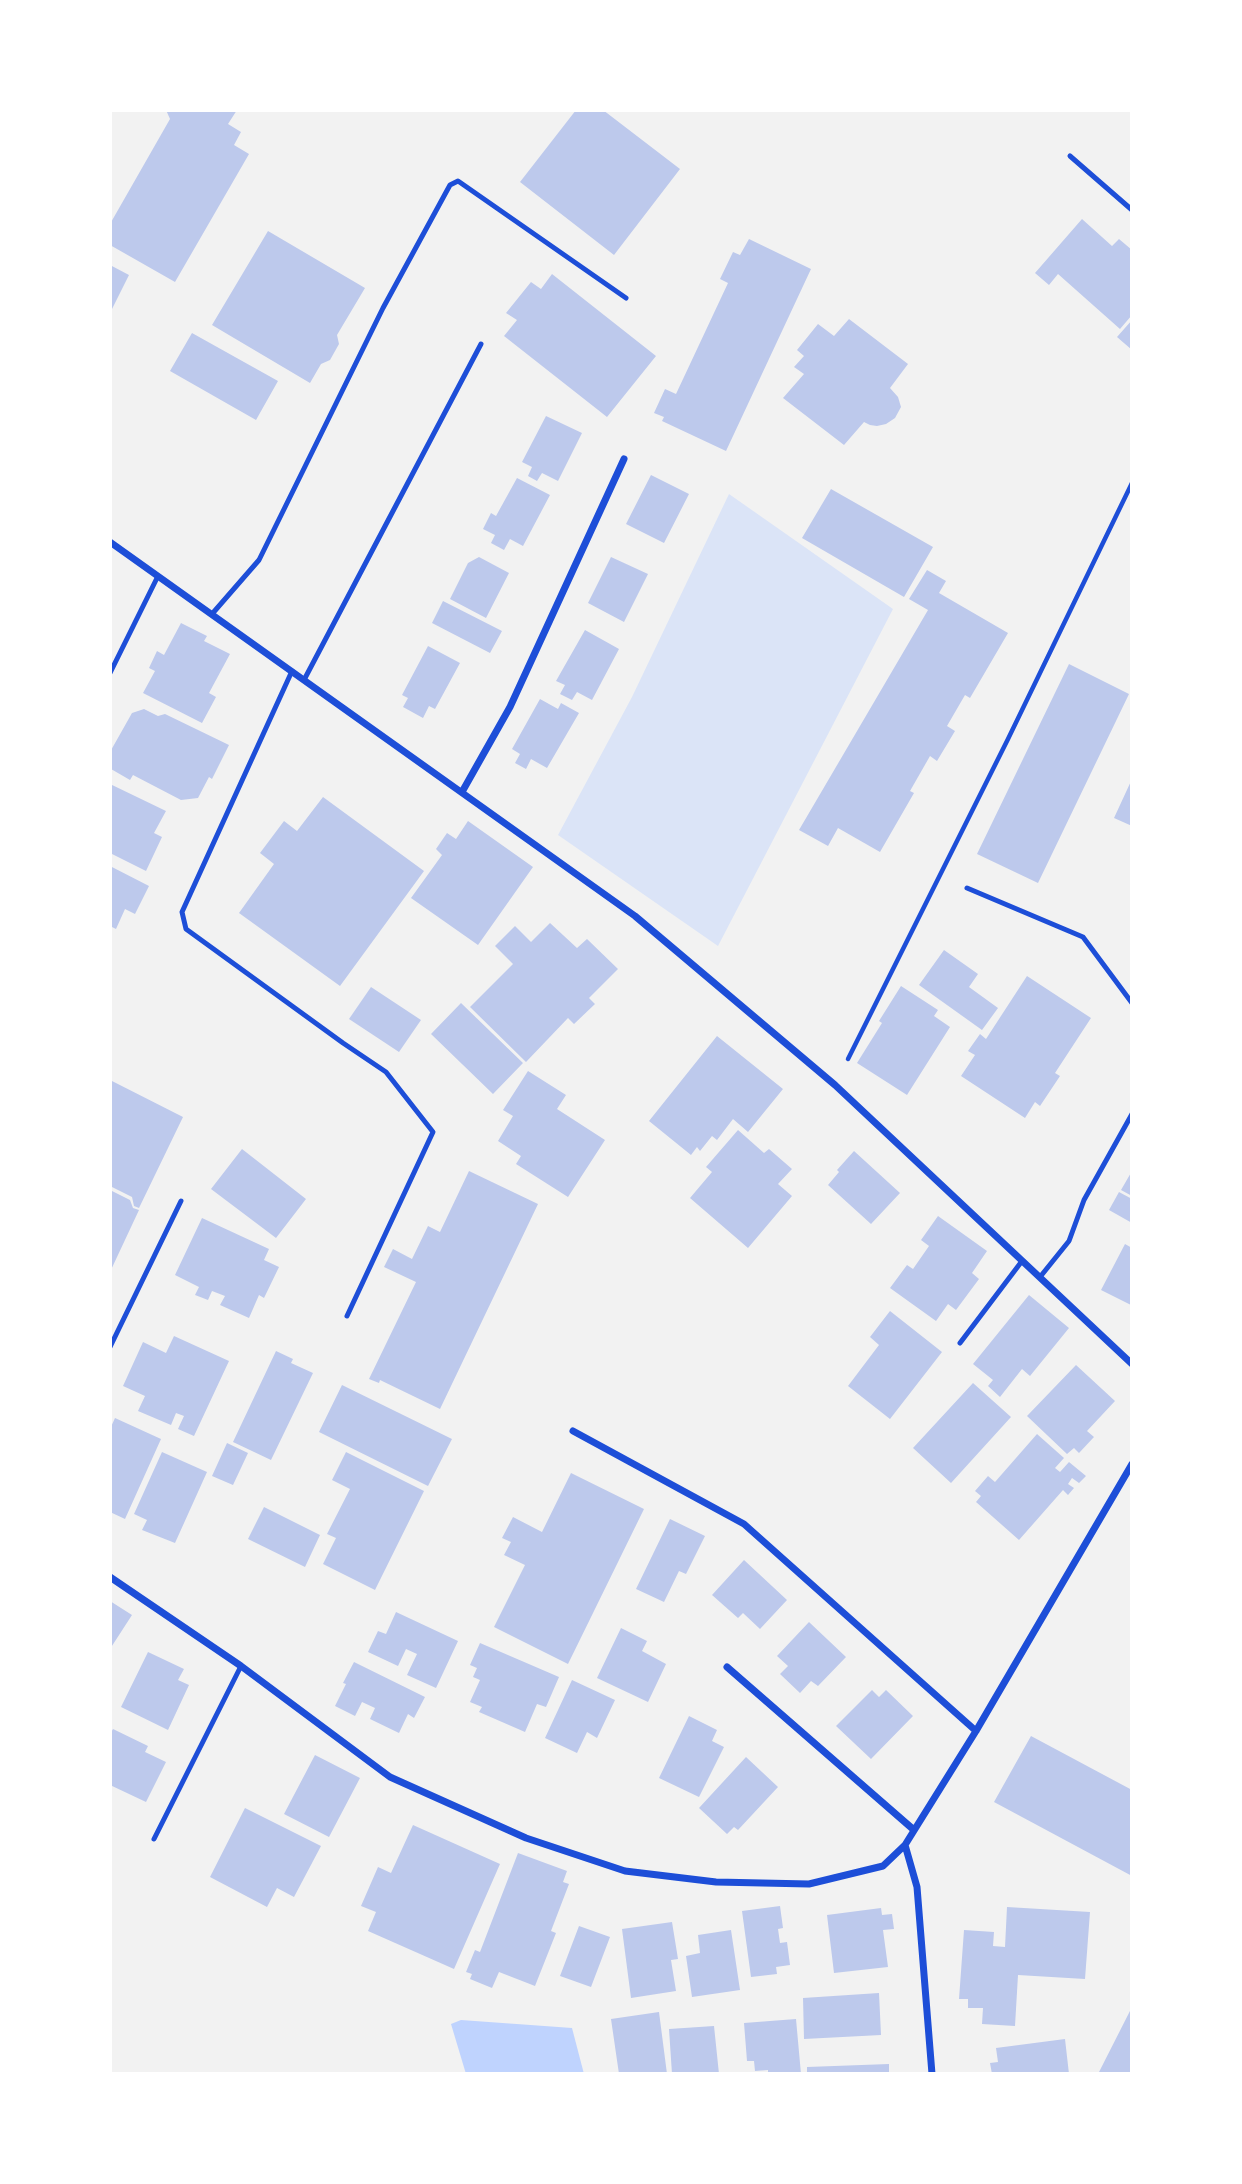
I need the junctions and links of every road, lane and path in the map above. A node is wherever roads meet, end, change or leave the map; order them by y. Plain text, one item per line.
1 (1070, 156) dead end
2 (1132, 210) edge
3 (626, 298) dead end
4 (481, 344) dead end
5 (624, 459) dead end
6 (1132, 483) edge
7 (110, 542) edge
8 (158, 576) junction
9 (212, 614) junction
10 (292, 671) junction
11 (110, 673) edge
12 (304, 680) junction
13 (461, 792) junction
14 (967, 888) dead end
15 (1132, 1003) edge
16 (835, 1085) junction
17 (1132, 1114) edge
18 (181, 1201) dead end
19 (1022, 1261) junction
20 (1041, 1277) junction
21 (347, 1316) dead end
22 (960, 1343) dead end
23 (110, 1347) edge
24 (1132, 1364) edge
25 (573, 1431) dead end
26 (1132, 1464) edge
27 (110, 1577) edge
28 (241, 1666) junction
29 (727, 1667) dead end
30 (976, 1731) junction
31 (914, 1830) junction
32 (154, 1839) dead end
33 (905, 1845) junction
34 (932, 2074) edge

1 - 2 lane
3 - 9 lane
4 - 12 lane
5 - 13 street
6 - 16 path
7 - 8 street
8 - 9 street
8 - 11 lane
9 - 10 street
10 - 12 street
10 - 21 lane
12 - 13 street
13 - 16 street
14 - 15 lane
16 - 19 street
17 - 20 lane
18 - 23 lane
19 - 20 street
19 - 22 lane
20 - 24 street
25 - 30 street
26 - 30 street
27 - 28 street
28 - 32 lane
28 - 33 street
29 - 31 street
30 - 31 street
31 - 33 street
33 - 34 street

